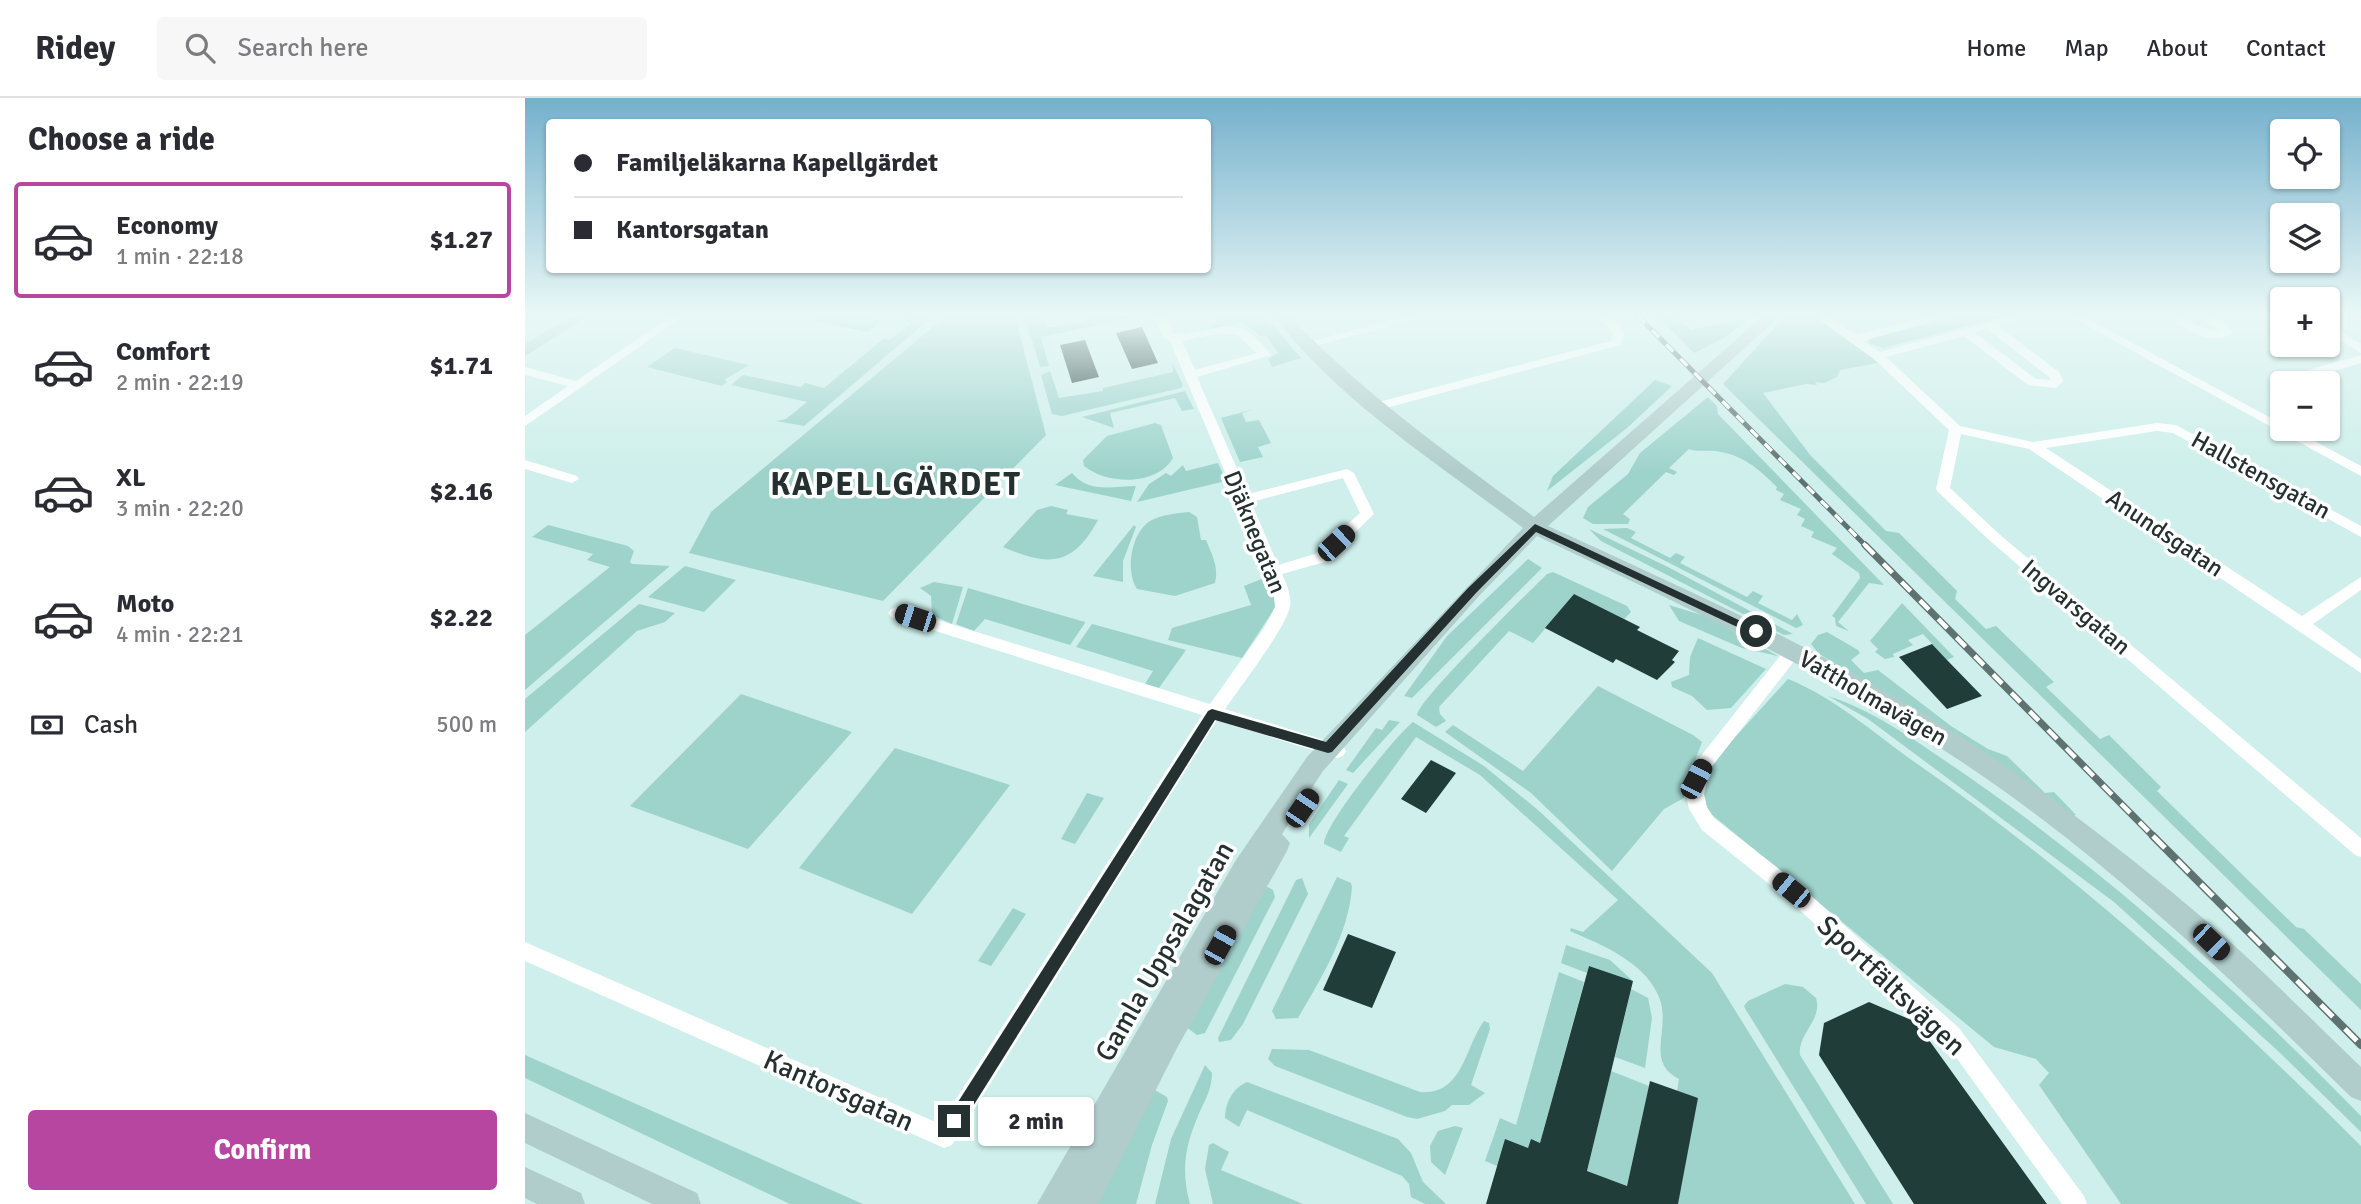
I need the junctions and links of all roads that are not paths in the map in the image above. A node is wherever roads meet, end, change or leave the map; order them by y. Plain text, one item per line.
1 (603, 368) edge
2 (1187, 368) edge
3 (1215, 368) edge
4 (1332, 368) edge
5 (1523, 368) edge
6 (1714, 368) edge
7 (1890, 368) edge
8 (2013, 368) edge
9 (2045, 368) edge
10 (2170, 368) edge
11 (525, 371) edge
12 (1190, 374) junction
13 (578, 385) junction
14 (1375, 407) junction
15 (525, 422) edge
16 (1956, 429) junction
17 (2033, 446) junction
18 (525, 464) edge
19 (2361, 472) edge
20 (572, 479) dead end
21 (1242, 500) junction
22 (1535, 527) junction
23 (2361, 532) edge
24 (1272, 572) junction
25 (2361, 582) edge
26 (896, 612) dead end
27 (2302, 624) junction
28 (1793, 651) junction
29 (2361, 667) edge
30 (1212, 714) junction
31 (1335, 745) junction
32 (1178, 767) joint
33 (2361, 849) edge
34 (525, 951) edge
35 (2361, 1087) edge
36 (525, 1128) edge
37 (525, 1182) edge
38 (570, 1204) edge
39 (687, 1204) edge
40 (1052, 1204) edge
41 (1082, 1204) edge
42 (2076, 1204) edge

1 - 13 street
2 - 12 street, Djäknegatan
3 - 12 street
4 - 14 main road, Vattholmavägen
5 - 14 street
6 - 22 main road, Gamla Uppsalagatan
7 - 16 street
8 - 9 street
10 - 19 street
11 - 13 street
12 - 21 street, Djäknegatan
13 - 15 street
14 - 22 main road, Vattholmavägen
16 - 17 street, Anundsgatan
16 - 33 street, Ingvarsgatan
17 - 23 street, Hallstensgatan
17 - 27 street, Anundsgatan
18 - 20 street
21 - 24 street, Djäknegatan
21 - 24 street
22 - 28 main road, Vattholmavägen
22 - 31 main road, Gamla Uppsalagatan
24 - 30 street, Djäknegatan
25 - 27 street
26 - 30 street
27 - 29 street, Anundsgatan
28 - 35 main road, Vattholmavägen
28 - 42 street, Sportfältsvägen
30 - 31 street
30 - 32 street, Djäknegatan
31 - 40 main road, Gamla Uppsalagatan
31 - 41 main road, Gamla Uppsalagatan
32 - 34 street, Kantorsgatan
36 - 39 main road
37 - 38 main road

